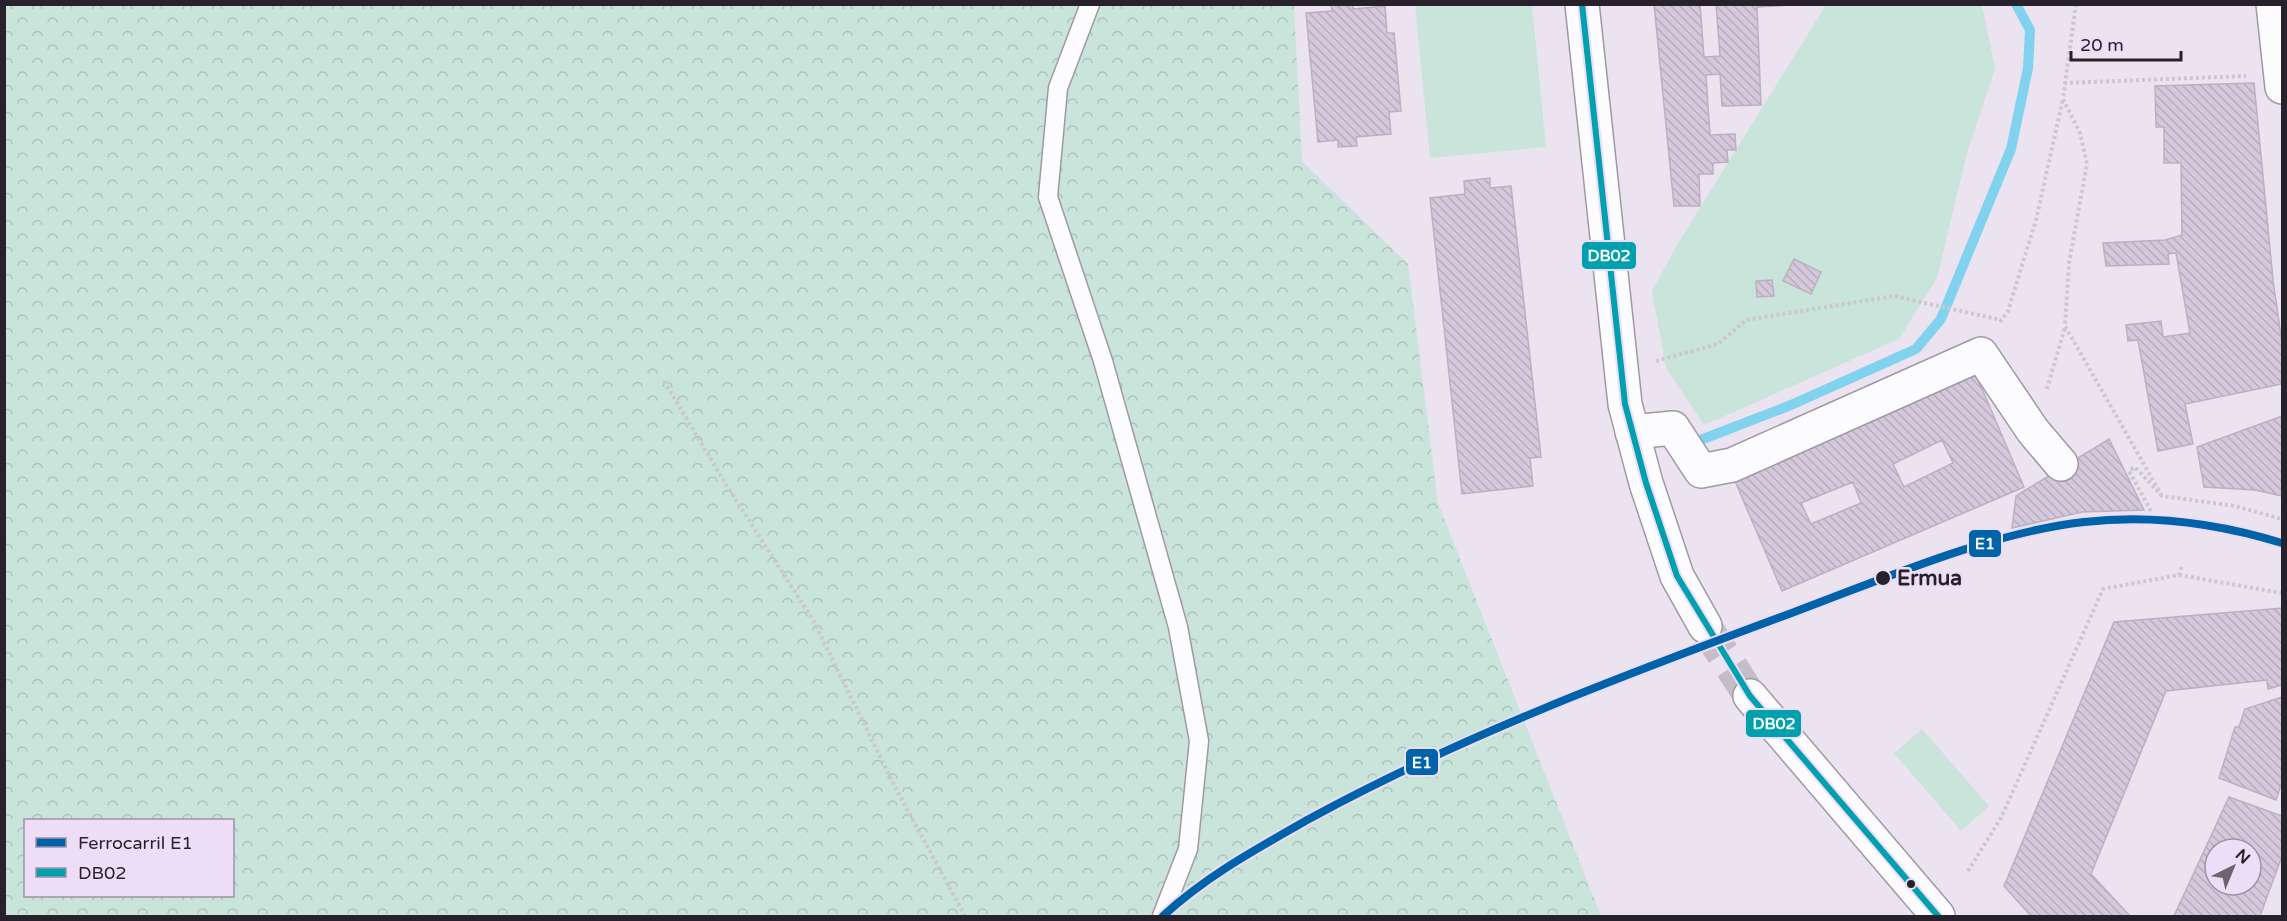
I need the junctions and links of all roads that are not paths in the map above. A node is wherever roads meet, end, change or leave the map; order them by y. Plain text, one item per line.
1 (1089, 4) edge
2 (1582, 4) edge
3 (2273, 4) edge
4 (2282, 81) edge
5 (1632, 432) junction
6 (2061, 464) dead end
7 (1705, 626) tunnel mouth
8 (1750, 696) tunnel mouth
9 (1162, 916) edge
10 (1938, 916) edge

1 - 9 lane
2 - 5 street
3 - 4 street
5 - 6 street
5 - 7 street
8 - 10 street

